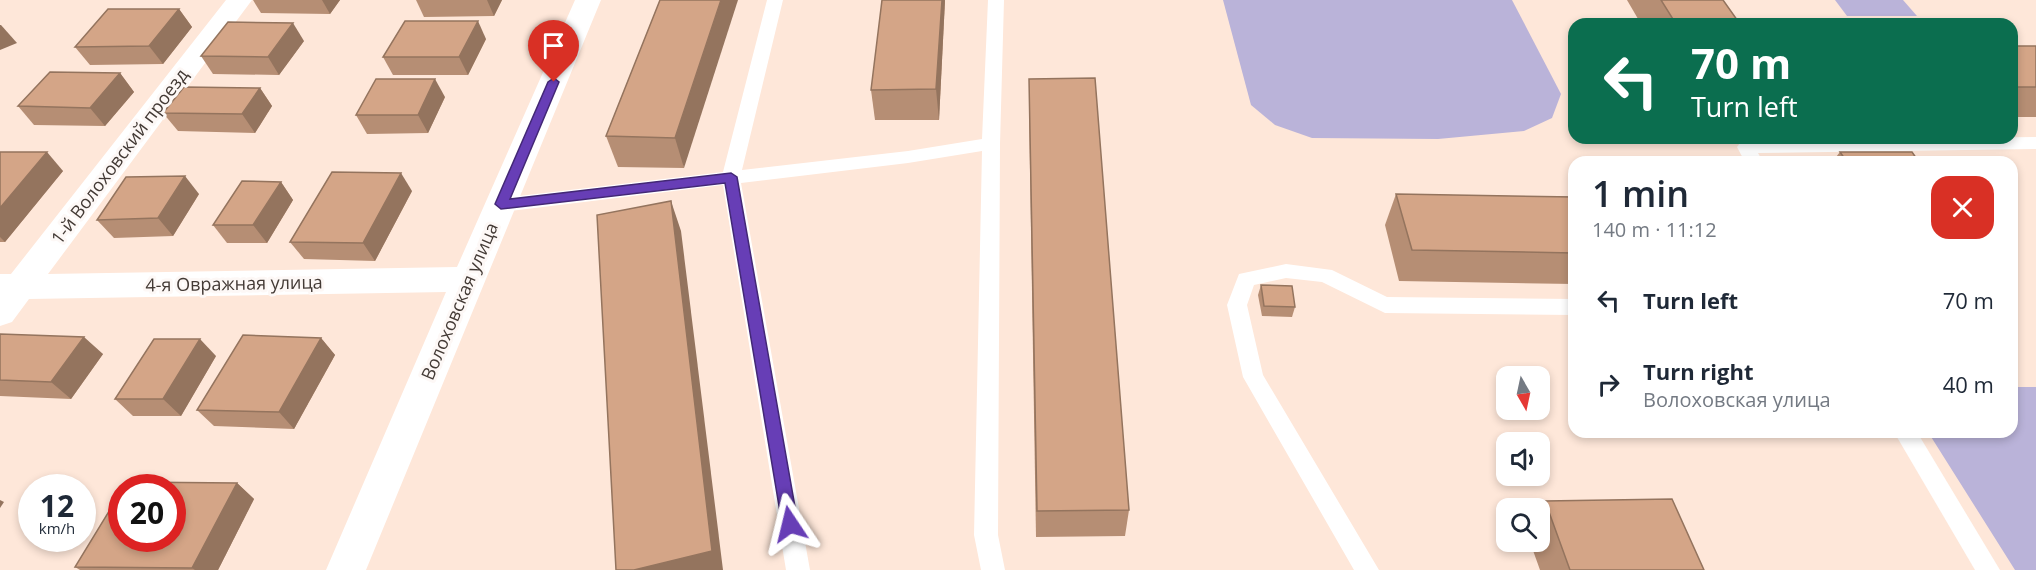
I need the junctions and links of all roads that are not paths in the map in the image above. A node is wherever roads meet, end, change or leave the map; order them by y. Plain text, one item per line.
1 (238, 0) edge
2 (588, 0) edge
3 (774, 0) edge
4 (996, 0) edge
5 (2018, 143) edge
6 (2036, 143) edge
7 (991, 144) junction
8 (1785, 144) edge
9 (1852, 144) edge
10 (1988, 144) edge
11 (1892, 146) junction
12 (1751, 156) edge
13 (1899, 156) edge
14 (731, 177) junction
15 (501, 204) junction
16 (468, 279) junction
17 (6, 296) edge
18 (1568, 307) edge
19 (1909, 438) edge
20 (346, 570) edge
21 (798, 570) edge
22 (993, 570) edge
23 (1367, 570) edge
24 (1988, 570) edge

1 - 17 street, 1-й Волоховский проезд
2 - 15 street, Волоховская улица
3 - 14 lane
4 - 7 lane
5 - 6 lane
7 - 14 lane
7 - 22 lane
8 - 12 lane
9 - 11 lane
10 - 11 lane
11 - 13 lane
14 - 15 lane
14 - 21 lane
15 - 16 street, Волоховская улица
16 - 17 street, 4-я Овражная улица
16 - 20 street, Волоховская улица
18 - 23 lane
19 - 24 lane

